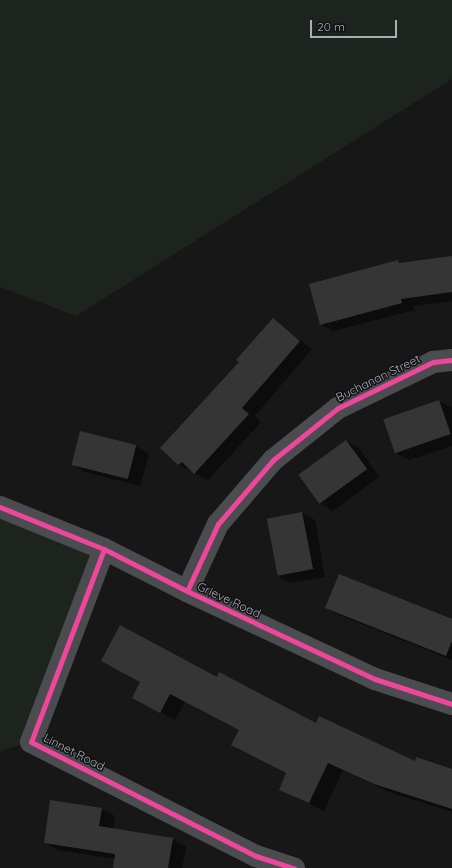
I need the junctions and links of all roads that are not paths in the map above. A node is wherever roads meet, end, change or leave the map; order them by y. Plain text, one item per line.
1 (452, 360) edge
2 (0, 507) edge
3 (104, 549) junction
4 (187, 591) junction
5 (452, 704) edge
6 (294, 868) edge

1 - 4 street, Buchanan Street
2 - 3 street, Grieve Road
3 - 4 street, Grieve Road
3 - 6 street, Linnet Road
4 - 5 street, Grieve Road

